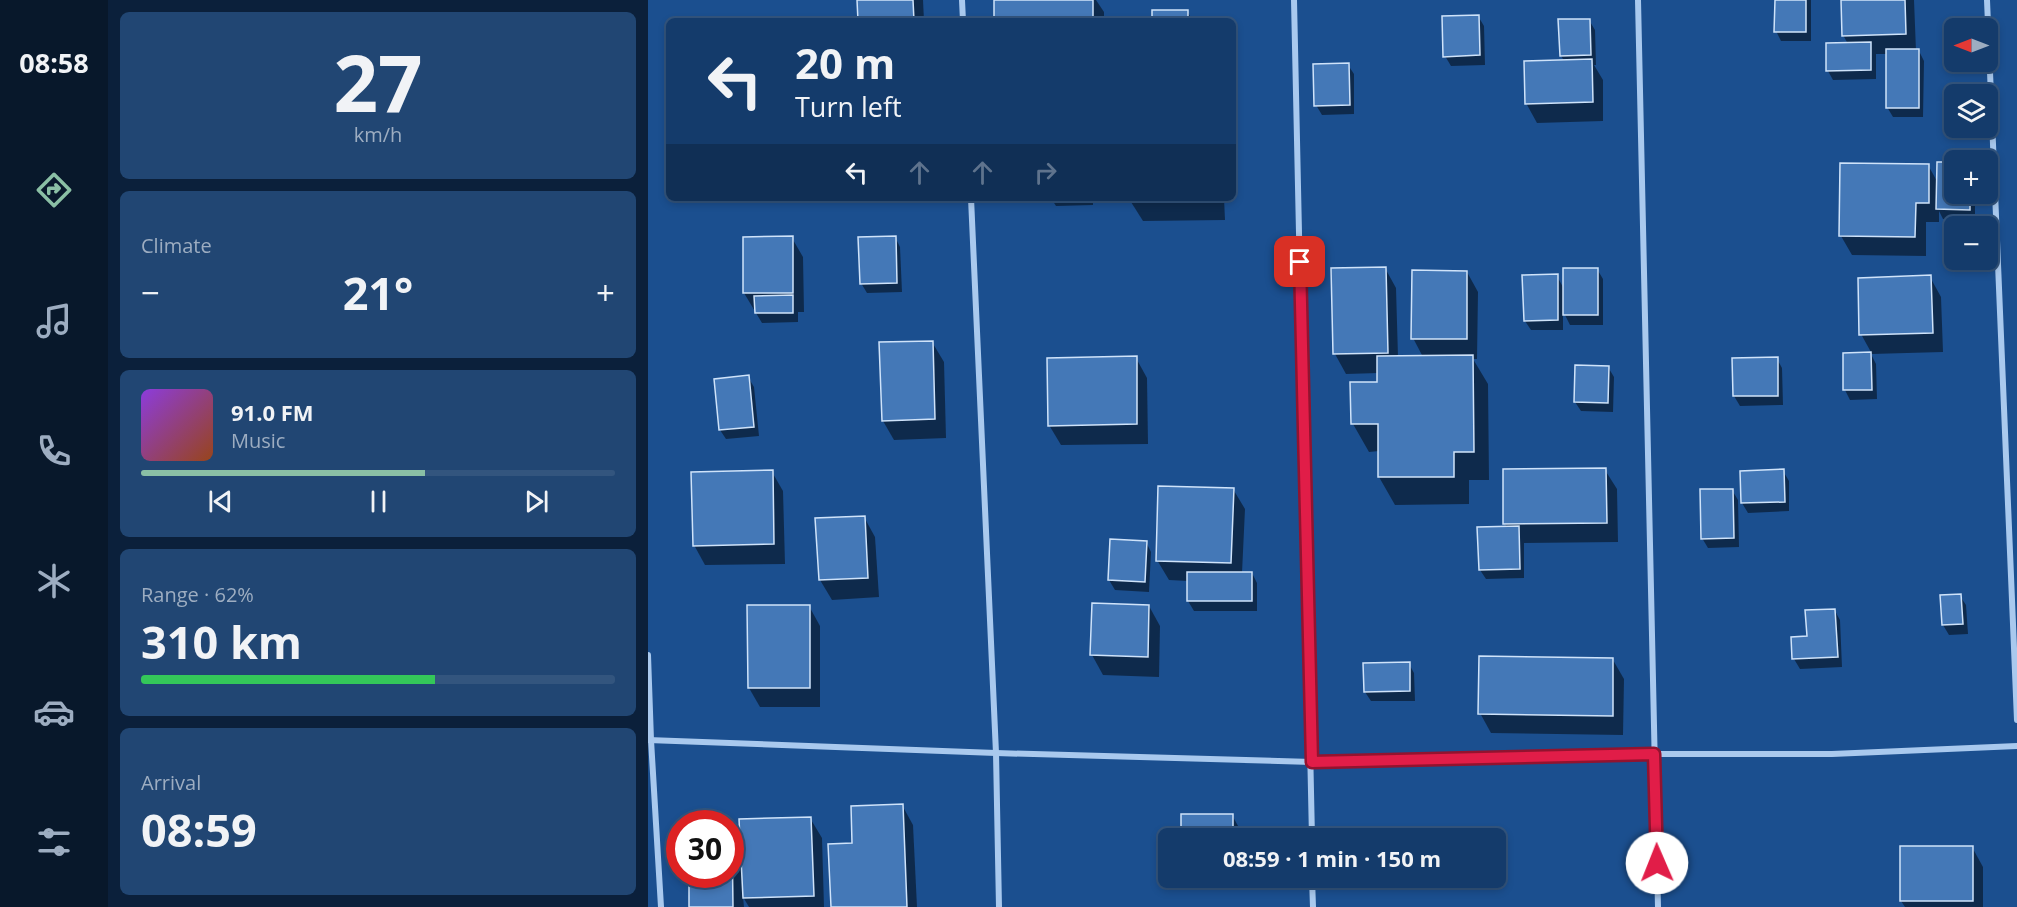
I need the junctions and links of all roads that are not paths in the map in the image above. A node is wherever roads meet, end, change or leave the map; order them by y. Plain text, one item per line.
1 (962, 0) edge
2 (1294, 0) edge
3 (1638, 0) edge
4 (1987, 0) edge
5 (963, 18) edge
6 (971, 201) edge
7 (648, 655) edge
8 (2017, 720) edge
9 (650, 740) edge
10 (2017, 746) edge
11 (996, 753) junction
12 (1654, 754) junction
13 (1312, 762) junction
14 (1312, 828) edge
15 (1312, 888) edge
16 (662, 907) edge
17 (999, 907) edge
18 (1313, 907) edge
19 (1658, 907) edge

1 - 5 street
2 - 13 street
3 - 12 street
4 - 8 street
6 - 11 street
7 - 9 street
9 - 11 street
9 - 16 street
10 - 12 street
11 - 13 street
11 - 17 street
12 - 13 street
12 - 19 street
13 - 14 street
15 - 18 street

